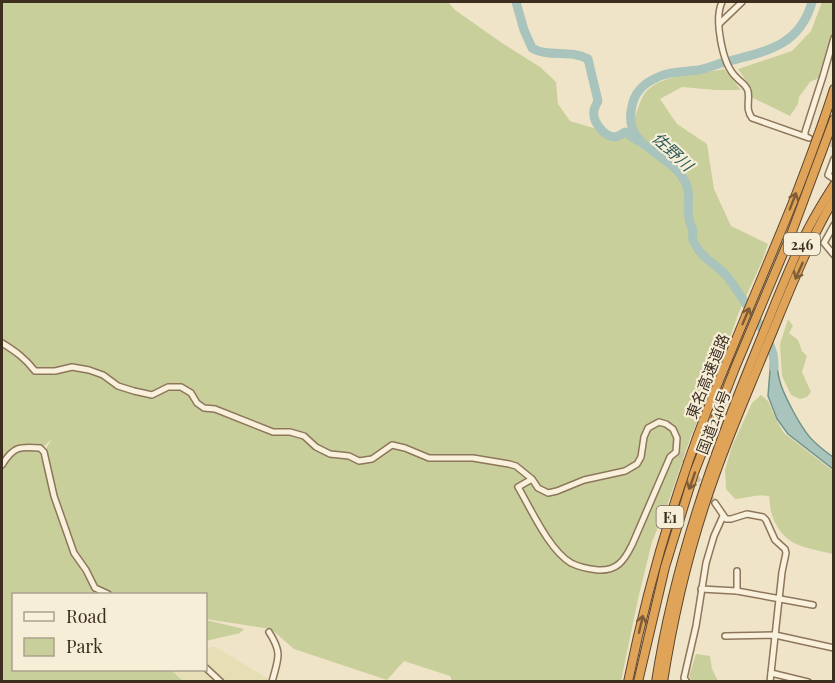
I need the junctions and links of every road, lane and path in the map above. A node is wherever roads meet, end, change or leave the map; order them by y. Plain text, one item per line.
1 (722, 2) edge
2 (742, 2) edge
3 (736, 5) edge
4 (719, 24) junction
5 (834, 38) edge
6 (834, 89) edge
7 (834, 119) edge
8 (834, 159) edge
9 (834, 179) edge
10 (834, 185) edge
11 (834, 200) edge
12 (834, 225) edge
13 (834, 255) edge
14 (2, 343) edge
15 (743, 394) junction
16 (2, 465) edge
17 (532, 479) junction
18 (715, 503) tunnel mouth
19 (723, 516) junction
20 (737, 571) dead end
21 (701, 589) junction
22 (737, 591) junction
23 (106, 593) edge
24 (779, 600) junction
25 (813, 605) dead end
26 (269, 632) dead end
27 (775, 635) junction
28 (725, 636) dead end
29 (834, 648) edge
30 (207, 669) edge
31 (771, 673) junction
32 (221, 681) edge
33 (272, 681) edge
34 (628, 681) edge
35 (638, 681) edge
36 (656, 681) edge
37 (663, 681) edge
38 (687, 681) edge
39 (770, 681) edge
40 (808, 681) edge

1 - 4 street
2 - 3 street
3 - 4 street
4 - 5 street
34 -> 6 highway, 東名高速道路 / E1
7 -> 35 highway, 東名高速道路 / E1
8 - 9 street
10 - 15 highway, 国道246号 / 246
11 -> 15 highway, 国道246号 / 246
12 - 13 street
14 - 17 street
15 - 36 highway, 国道246号 / 246
15 - 37 highway, 国道246号 / 246
16 - 23 street
17 - 17 street
18 - 19 street
19 - 21 street
19 - 24 street
20 - 22 street
21 - 22 street
21 - 38 street
22 - 24 street
24 - 25 street
24 - 27 street
26 - 33 street
27 - 28 street
27 - 29 street
27 - 31 street
30 - 32 street
31 - 39 street
31 - 40 street

